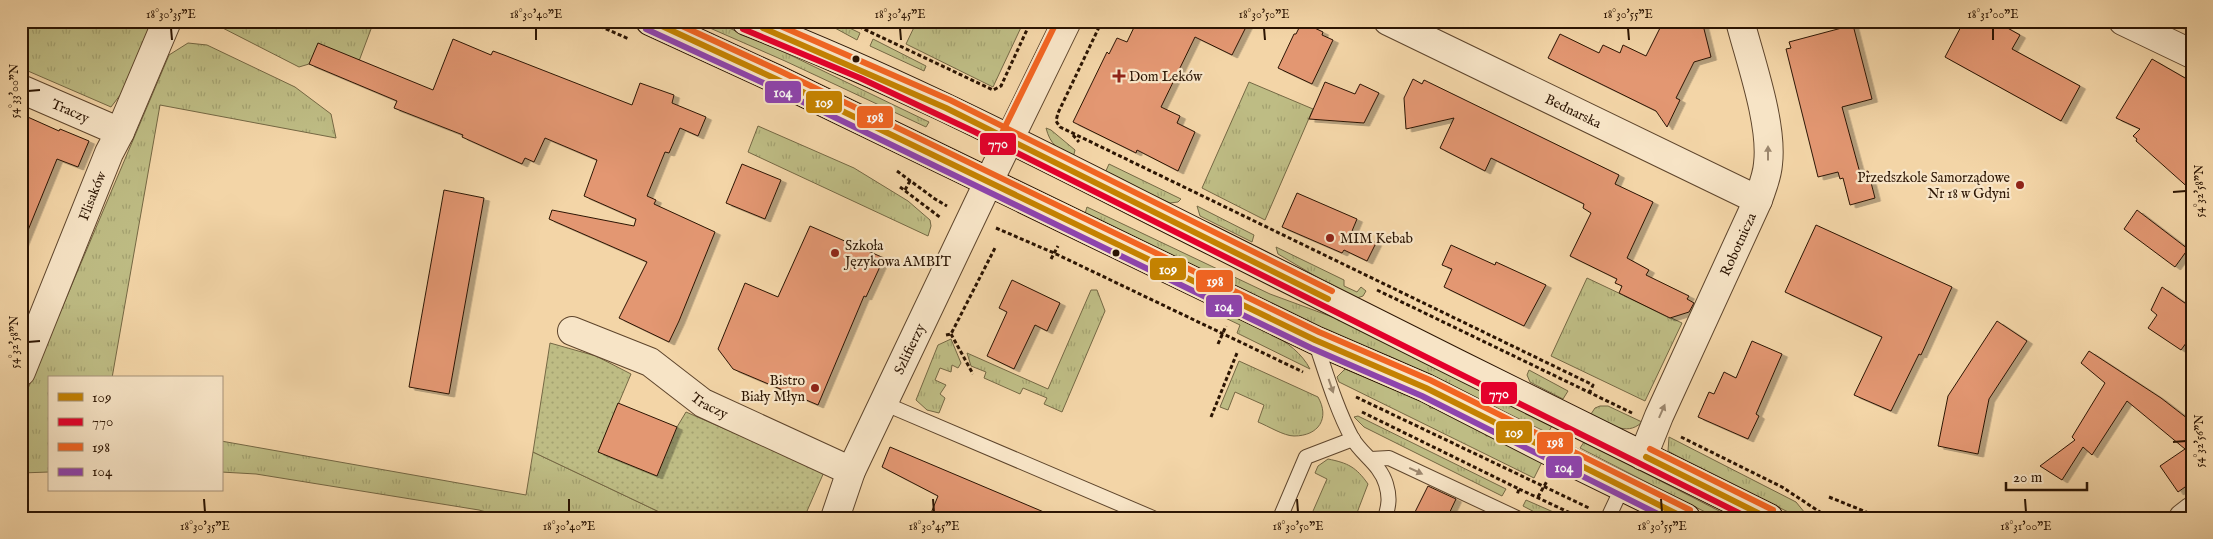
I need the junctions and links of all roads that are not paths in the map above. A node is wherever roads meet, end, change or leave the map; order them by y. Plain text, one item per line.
1 (168, 21) edge
2 (746, 21) edge
3 (1067, 21) edge
4 (1388, 21) edge
5 (1740, 21) edge
6 (2123, 21) edge
7 (641, 31) edge
8 (2192, 54) edge
9 (21, 89) edge
10 (120, 132) junction
11 (1009, 139) junction
12 (988, 183) junction
13 (1758, 200) junction
14 (572, 331) dead end
15 (1315, 340) junction
16 (23, 363) edge
17 (883, 403) junction
18 (1353, 440) junction
19 (1643, 456) junction
20 (1371, 459) junction
21 (851, 471) junction
22 (1623, 486) junction
23 (2192, 511) edge
24 (1513, 516) edge
25 (1608, 517) edge
26 (835, 518) edge
27 (1153, 518) edge
28 (1280, 518) edge
29 (1385, 518) edge
30 (1686, 518) edge
31 (1770, 518) edge
32 (2183, 518) edge

1 - 10 street, Flisaków
2 - 11 street
3 - 11 street, Szlifierzy
4 - 13 street, Bednarska
13 -> 5 street, Robotnicza
6 - 8 street
7 - 12 street
9 - 10 street, Traczy
10 - 16 street, Flisaków
11 - 12 street, Szlifierzy
11 - 19 street
12 - 15 street
12 - 17 street, Szlifierzy
19 -> 13 street, Robotnicza
14 - 21 street, Traczy
15 -> 18 lane
15 - 22 street
17 - 21 street, Szlifierzy
17 - 27 lane
18 - 20 lane
18 - 28 lane
19 - 31 street
20 -> 24 lane
20 - 29 lane
21 - 26 street, Szlifierzy
22 - 25 lane
22 - 30 street
23 - 32 street

